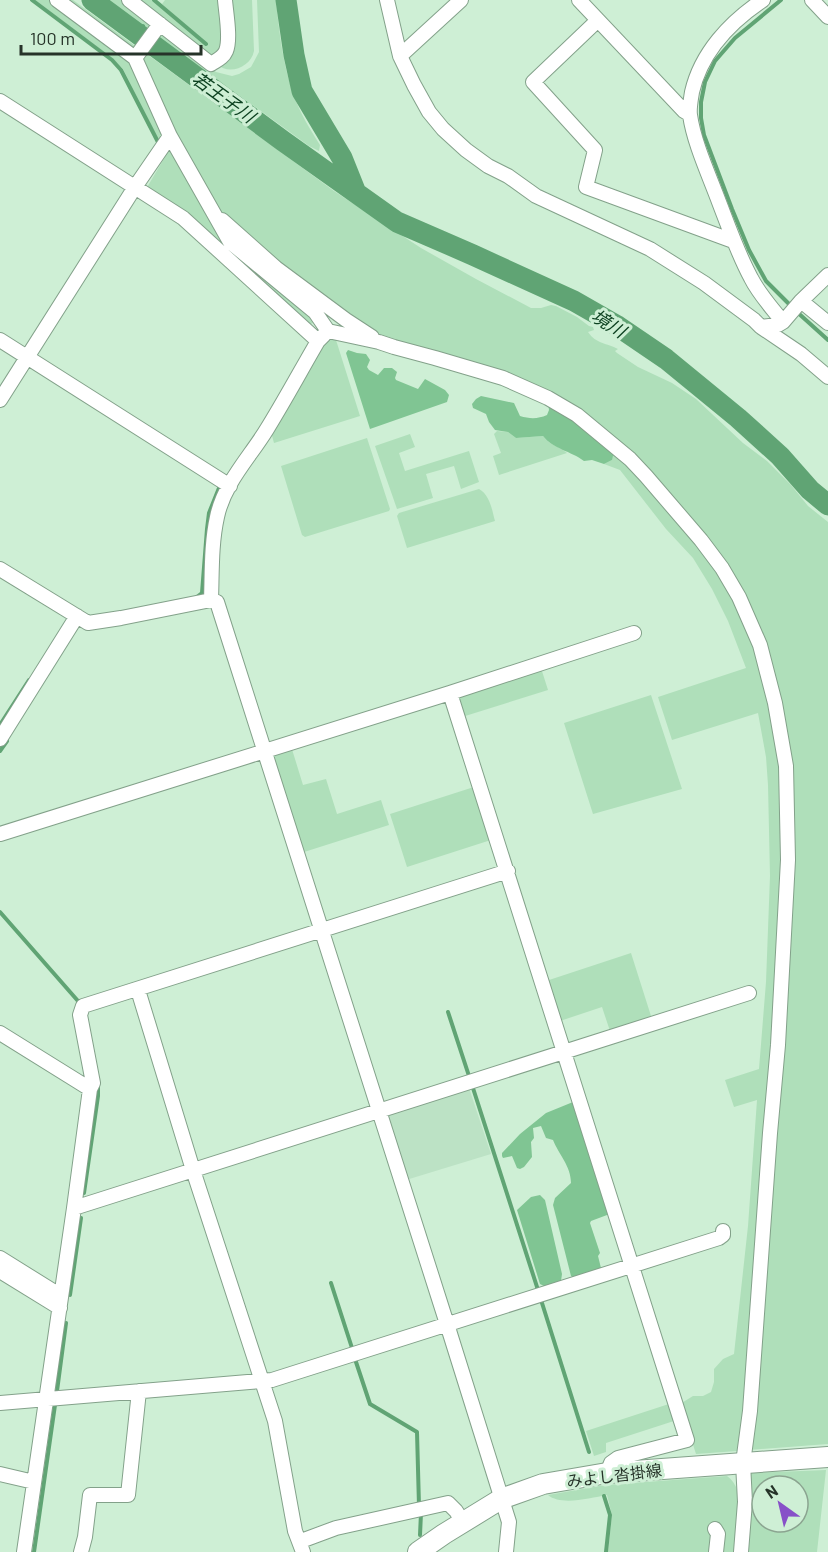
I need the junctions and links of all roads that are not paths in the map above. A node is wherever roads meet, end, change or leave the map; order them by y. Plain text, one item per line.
1 (57, 0) edge
2 (129, 0) edge
3 (225, 0) edge
4 (387, 0) edge
5 (461, 0) edge
6 (579, 0) edge
7 (763, 0) edge
8 (812, 0) edge
9 (828, 16) edge
10 (598, 20) junction
11 (160, 24) junction
12 (137, 55) junction
13 (400, 56) junction
14 (0, 101) edge
15 (690, 114) junction
16 (171, 136) junction
17 (135, 187) junction
18 (214, 213) junction
19 (733, 241) junction
20 (828, 275) edge
21 (801, 301) junction
22 (783, 322) junction
23 (828, 323) edge
24 (761, 327) junction
25 (323, 336) junction
26 (0, 340) edge
27 (379, 342) junction
28 (27, 357) junction
29 (828, 377) edge
30 (0, 400) edge
31 (230, 486) junction
32 (0, 569) edge
33 (211, 600) junction
34 (76, 616) junction
35 (634, 633) dead end
36 (450, 693) junction
37 (0, 739) edge
38 (265, 751) junction
39 (0, 834) edge
40 (508, 872) junction
41 (322, 931) junction
42 (138, 990) junction
43 (749, 993) dead end
44 (0, 1033) edge
45 (565, 1051) junction
46 (90, 1089) junction
47 (379, 1111) junction
48 (193, 1170) junction
49 (74, 1208) junction
50 (723, 1231) dead end
51 (0, 1257) edge
52 (632, 1265) junction
53 (0, 1270) edge
54 (60, 1302) junction
55 (447, 1324) junction
56 (260, 1381) junction
57 (139, 1391) junction
58 (46, 1399) junction
59 (0, 1403) edge
60 (828, 1457) edge
61 (743, 1464) junction
62 (607, 1473) junction
63 (0, 1474) edge
64 (34, 1482) junction
65 (501, 1499) junction
66 (463, 1522) junction
67 (715, 1529) dead end
68 (443, 1543) edge
69 (302, 1547) edge
70 (24, 1552) edge
71 (81, 1552) edge
72 (418, 1552) edge
73 (506, 1552) edge
74 (716, 1552) edge
75 (741, 1552) edge

1 - 12 street
2 - 11 street
3 - 11 street
4 - 13 street
5 - 13 street
6 - 10 street
7 - 15 street
8 - 9 street
10 - 15 street
10 - 19 street
11 - 12 street
12 - 16 street
13 - 24 street
14 - 17 street
15 - 19 street
16 - 17 street
16 - 18 street
17 - 25 street
17 - 28 street
18 - 25 street
18 - 27 street
19 - 22 street
20 - 21 street
21 - 22 street
21 - 23 street
22 - 24 street
24 - 29 street
25 - 27 street
25 - 31 street
26 - 28 street
27 - 61 street
28 - 30 street
28 - 31 street
31 - 33 street
32 - 34 street
33 - 34 street
33 - 38 street
34 - 37 street
35 - 36 street
36 - 38 street
36 - 40 street
38 - 39 street
38 - 41 street
40 - 41 street
40 - 45 street
41 - 42 street
41 - 47 street
42 - 46 street
42 - 48 street
43 - 45 street
44 - 46 street
45 - 47 street
45 - 52 street
46 - 49 street
47 - 48 street
47 - 55 street
48 - 49 street
48 - 56 street
49 - 54 street
50 - 52 street
51 - 54 street
52 - 55 street
52 - 62 street
53 - 54 street
54 - 58 street
55 - 56 street
55 - 65 street
56 - 57 street
56 - 69 street
57 - 58 street
57 - 71 street
58 - 59 street
58 - 64 street
60 - 61 main road, みよし沓掛線
61 - 62 main road, みよし沓掛線
61 - 75 street
62 - 65 main road, みよし沓掛線
63 - 64 street
64 - 70 street
65 - 66 main road, みよし沓掛線
65 - 73 street
66 - 68 main road, みよし沓掛線
66 - 69 street
67 - 74 street
68 - 72 main road, みよし沓掛線

